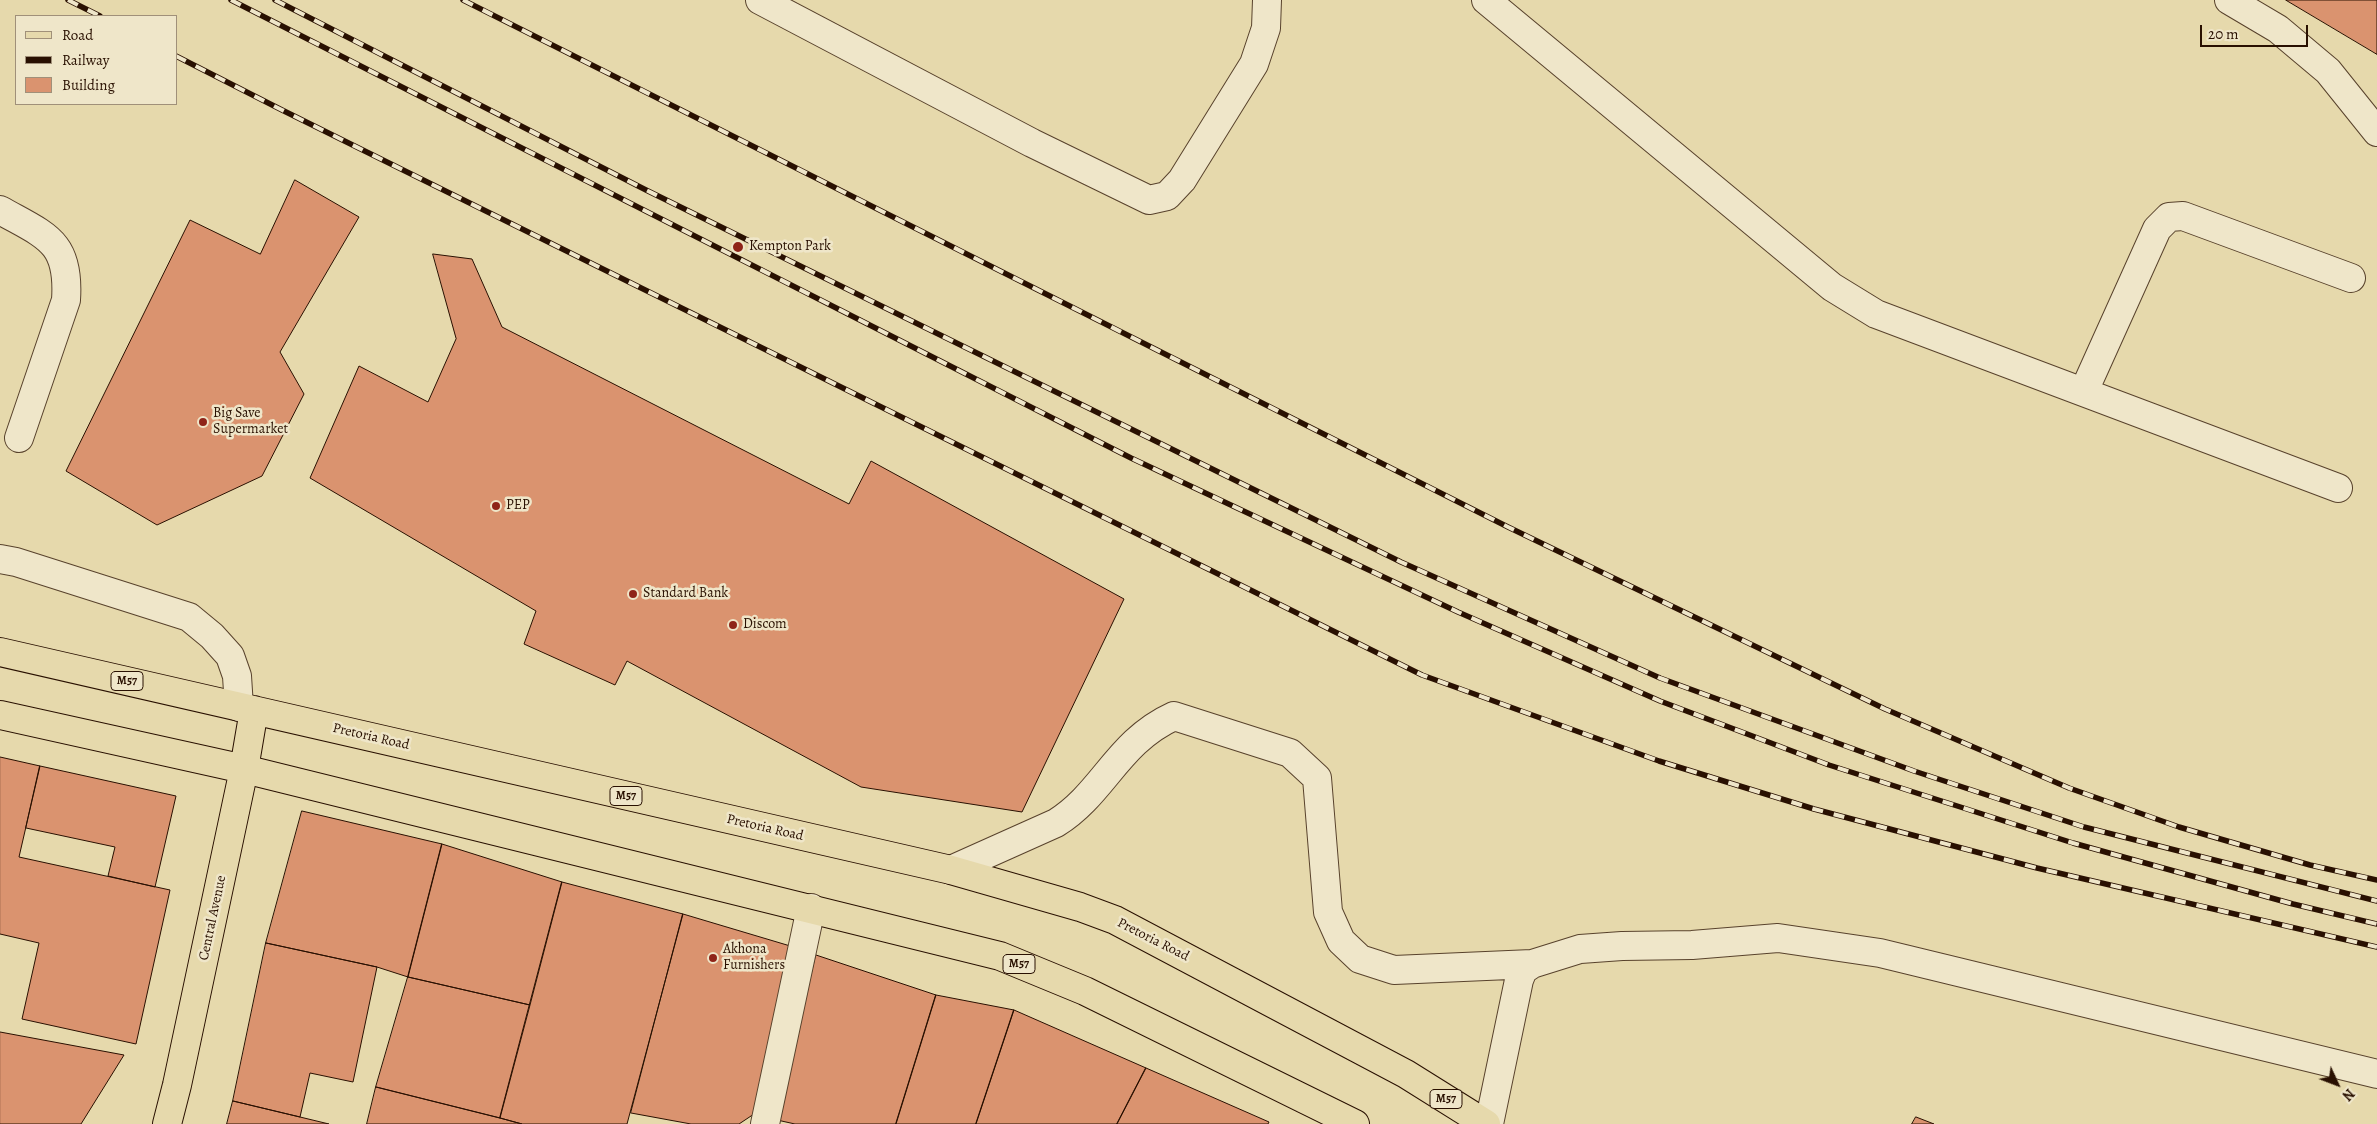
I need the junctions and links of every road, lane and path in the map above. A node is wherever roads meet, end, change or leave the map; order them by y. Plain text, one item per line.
1 (760, 0) edge
2 (1267, 0) edge
3 (1486, 0) edge
4 (2230, 0) edge
5 (2377, 132) edge
6 (0, 210) edge
7 (2351, 278) dead end
8 (2084, 391) junction
9 (19, 438) dead end
10 (2338, 488) dead end
11 (0, 559) edge
12 (0, 652) edge
13 (246, 708) junction
14 (0, 714) edge
15 (244, 768) junction
16 (950, 870) junction
17 (812, 908) junction
18 (1532, 964) junction
19 (2377, 1074) edge
20 (167, 1124) edge
21 (765, 1124) edge
22 (1355, 1124) edge
23 (1487, 1124) edge

1 - 2 lane
3 - 8 lane
4 - 5 lane
6 - 9 lane
7 - 8 lane
8 - 10 lane
11 - 13 lane
12 - 13 main road, Pretoria Road / M57
13 - 15 main road, Central Avenue
13 - 16 main road, Pretoria Road / M57
14 - 15 main road, M57
15 - 17 main road, M57
15 - 20 main road, Central Avenue
16 - 18 lane
16 - 23 main road, Pretoria Road / M57
17 - 21 lane
17 - 22 main road, M57
18 - 19 lane
18 - 23 lane

